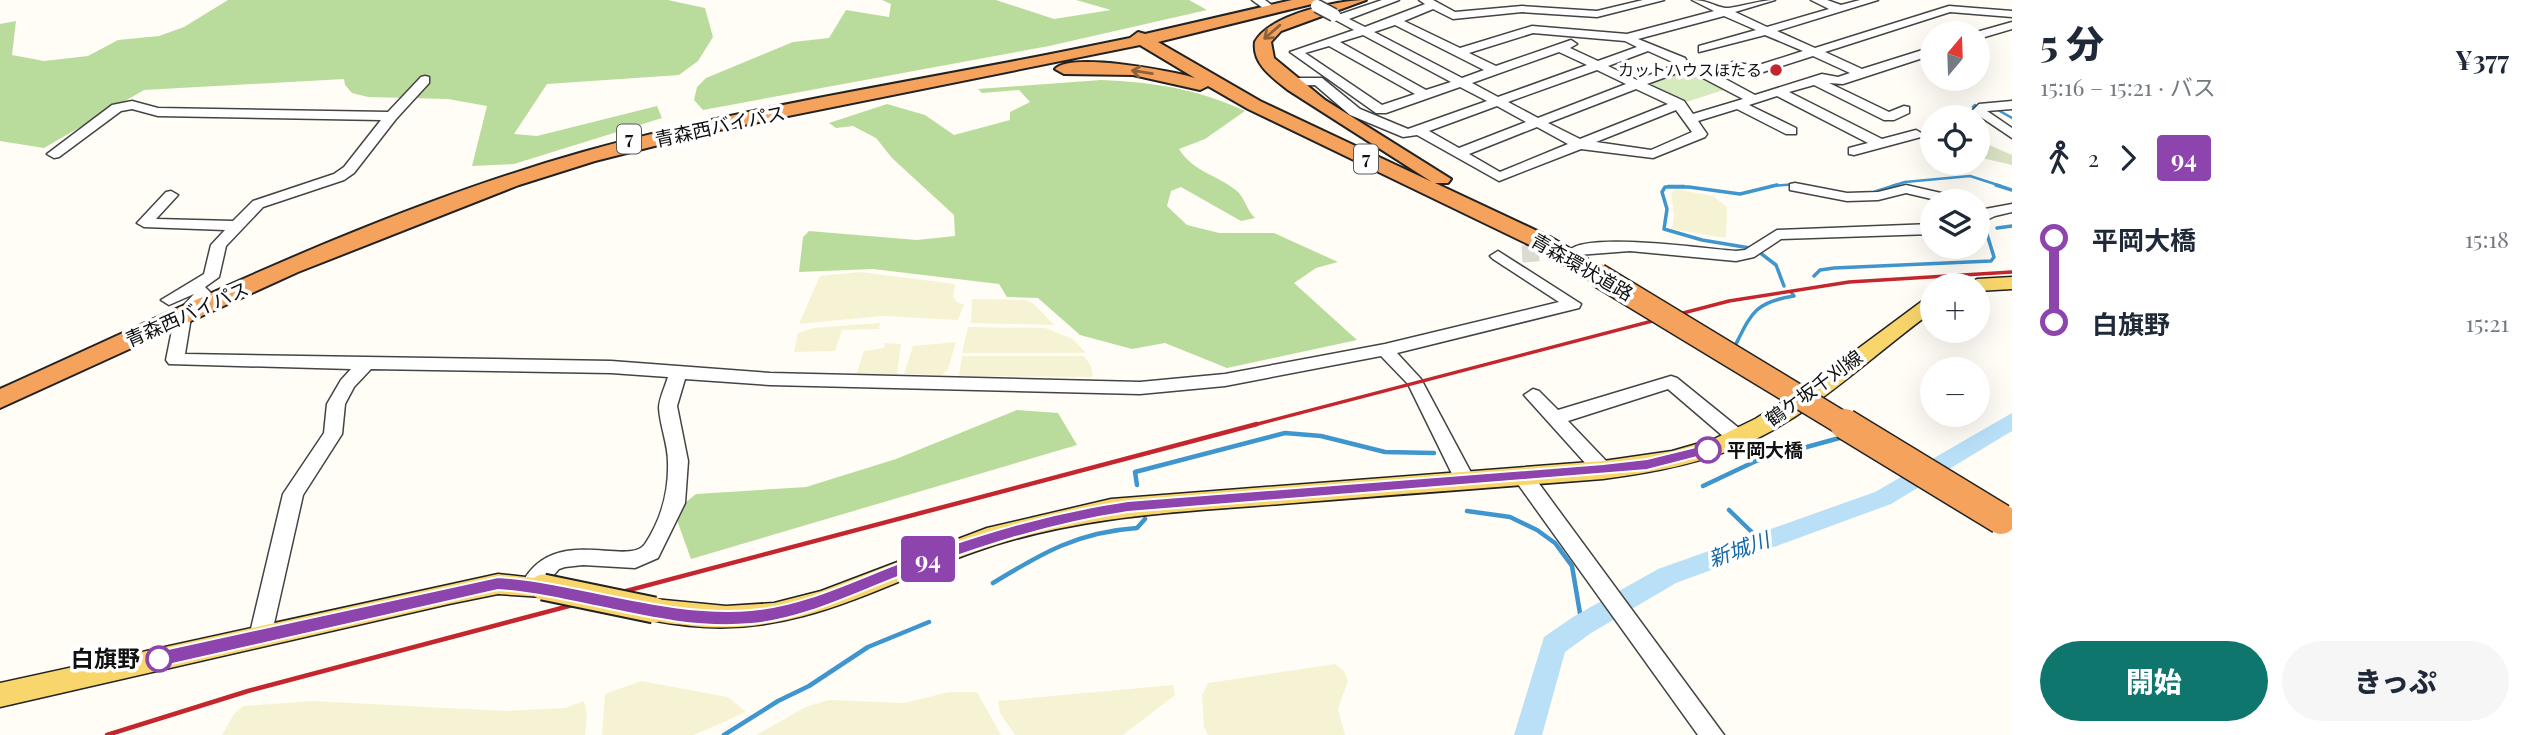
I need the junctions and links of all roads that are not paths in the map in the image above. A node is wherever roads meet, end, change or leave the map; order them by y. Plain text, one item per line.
1 (1358, 0) edge
2 (1393, 0) edge
3 (1658, 0) edge
4 (1698, 0) edge
5 (1769, 0) edge
6 (1817, 0) edge
7 (1872, 0) edge
8 (1306, 1) edge
9 (1429, 2) edge
10 (1263, 3) edge
11 (1558, 6) edge
12 (1840, 9) junction
13 (1726, 12) junction
14 (2012, 14) edge
15 (1337, 16) junction
16 (1396, 21) junction
17 (2012, 25) edge
18 (1363, 31) junction
19 (1767, 31) junction
20 (1990, 31) edge
21 (1594, 35) junction
22 (1627, 38) junction
23 (1140, 39) junction
24 (1331, 42) junction
25 (1648, 47) junction
26 (1560, 48) junction
27 (1703, 49) dead end
28 (1814, 51) junction
29 (1460, 52) junction
30 (1920, 55) edge
31 (1597, 65) junction
32 (1494, 70) junction
33 (1861, 73) junction
34 (425, 80) dead end
35 (1813, 81) junction
36 (1290, 82) junction
37 (1461, 82) junction
38 (1637, 84) junction
39 (1776, 91) junction
40 (864, 95) junction
41 (1426, 95) junction
42 (1752, 98) junction
43 (1497, 102) junction
44 (1735, 103) junction
45 (1679, 104) junction
46 (1254, 105) junction
47 (2012, 105) edge
48 (1904, 110) dead end
49 (391, 116) junction
50 (1691, 118) junction
51 (1536, 123) junction
52 (1418, 130) junction
53 (1791, 131) dead end
54 (1916, 134) dead end
55 (2012, 134) edge
56 (1879, 143) junction
57 (1578, 144) junction
58 (1854, 151) dead end
59 (1458, 153) junction
60 (54, 154) dead end
61 (1794, 187) dead end
62 (1920, 192) edge
63 (171, 195) dead end
64 (2012, 208) edge
65 (1990, 212) edge
66 (234, 226) junction
67 (1920, 229) edge
68 (1542, 242) junction
69 (1578, 250) tunnel mouth
70 (1522, 254) tunnel mouth
71 (2012, 283) edge
72 (1990, 284) edge
73 (200, 290) junction
74 (169, 300) dead end
75 (1920, 312) edge
76 (183, 315) junction
77 (1385, 350) junction
78 (368, 361) junction
79 (678, 374) junction
80 (0, 381) edge
81 (1533, 395) dead end
82 (0, 399) edge
83 (1555, 418) junction
84 (1738, 438) junction
85 (1603, 470) junction
86 (1522, 475) junction
87 (1465, 480) junction
88 (2007, 522) edge
89 (538, 586) junction
90 (260, 636) junction
91 (2, 694) edge
92 (1713, 735) edge

1 -> 36 highway
2 - 15 street
3 - 11 street
4 - 13 street
5 - 13 street
6 - 12 street
7 - 12 street
8 - 10 highway, 青森西バイパス / 7
8 - 15 street, bridge
8 - 23 highway, 青森西バイパス / 7
9 - 11 street
9 - 16 street
10 - 23 highway, 青森西バイパス / 7
12 - 19 street
13 - 19 street
13 - 22 street
14 - 28 street
15 - 18 street
16 - 18 street
16 - 29 street
17 - 20 street
18 - 24 street
18 - 37 street
19 - 27 street
19 - 28 street
21 - 22 street
21 - 26 street
21 - 29 street
22 - 25 street
23 - 40 highway, 青森西バイパス / 7
23 - 46 highway, 青森環状道路 / 7
23 - 73 highway, 青森西バイパス / 7
24 - 41 street
24 - 41 street
25 - 31 street
25 - 38 street
26 - 31 street
26 - 32 street
28 - 33 street
28 - 42 street
29 - 32 street
30 - 33 street
31 - 38 street
31 - 43 street
32 - 37 street
33 - 35 street
34 - 49 street
35 - 39 street
35 - 48 street
36 - 52 street
36 - 68 highway
37 - 41 street
37 - 43 street
38 - 45 street
38 - 51 street
39 - 42 street
39 - 56 street
46 -> 40 highway
40 - 76 highway, 青森西バイパス / 7
42 - 44 street
43 - 51 street
43 - 52 street
44 - 50 street
44 - 53 street
45 - 50 street
45 - 57 street
46 - 68 highway, 青森環状道路 / 7
47 - 55 street
49 - 60 street
49 - 66 street
50 - 57 street
51 - 57 street
51 - 59 street
52 - 59 street
54 - 56 street
56 - 58 street
57 - 59 street
61 - 62 street
63 - 66 street
64 - 65 street
66 - 73 street
67 - 69 street
68 - 88 highway, 青森環状道路 / 7, bridge
70 - 77 street
71 - 72 main road
73 - 74 street
73 - 76 street
73 - 80 highway, 青森西バイパス / 7
75 - 84 main road, 鶴ケ坂千刈線
76 - 78 street
76 - 82 highway, 青森西バイパス / 7
77 - 79 street
77 - 87 street
78 - 79 street
78 - 90 street
79 - 89 street
81 - 83 street
83 - 84 street
83 - 85 street
84 - 85 main road, 鶴ケ坂千刈線
85 - 86 main road, 鶴ケ坂千刈線
86 - 87 main road, 鶴ケ坂千刈線
86 - 92 street
87 - 89 main road, 鶴ケ坂千刈線, bridge
89 - 90 main road, 鶴ケ坂千刈線
90 - 91 main road, 鶴ケ坂千刈線

